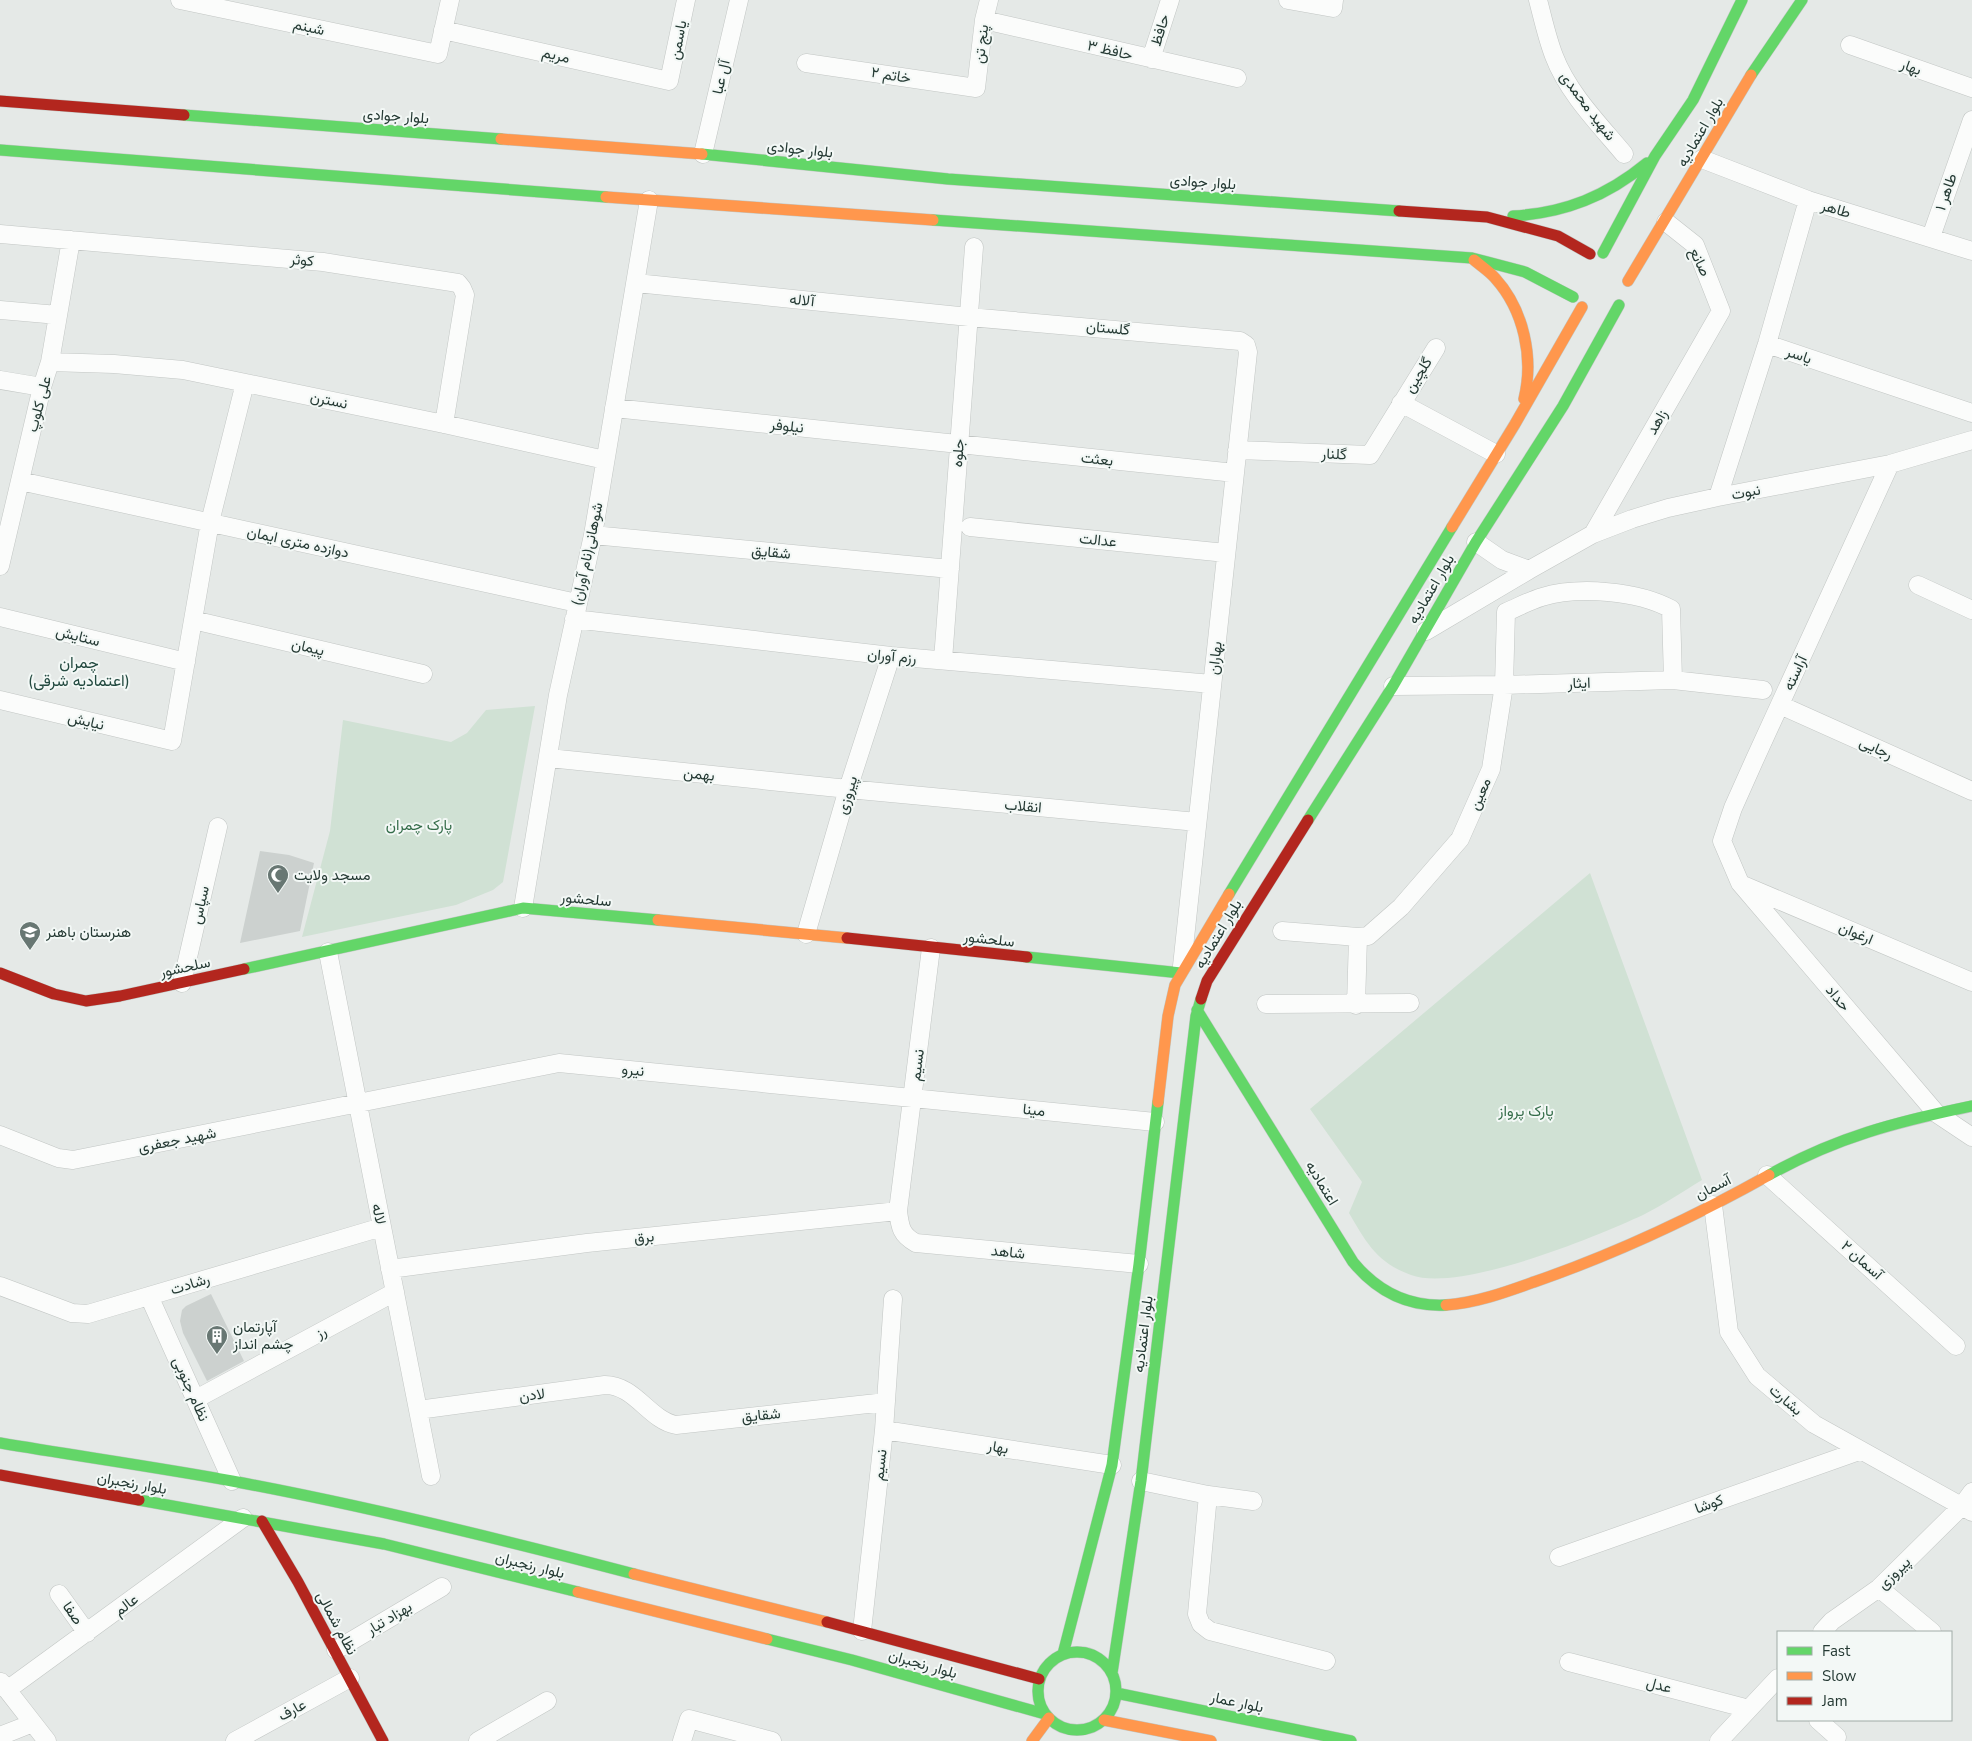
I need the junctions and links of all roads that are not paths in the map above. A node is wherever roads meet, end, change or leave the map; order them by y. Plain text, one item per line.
1 (180, 0) edge
2 (450, 0) edge
3 (686, 0) edge
4 (739, 0) edge
5 (989, 0) edge
6 (1170, 0) edge
7 (1288, 0) edge
8 (1334, 0) edge
9 (1538, 0) edge
10 (1742, 0) edge
11 (1802, 0) edge
12 (239, 6) edge
13 (984, 20) junction
14 (443, 30) junction
15 (1850, 45) dead end
16 (1151, 60) junction
17 (806, 62) dead end
18 (1237, 78) dead end
19 (669, 81) joint
20 (976, 88) joint
21 (1972, 88) edge
22 (0, 101) edge
23 (1972, 120) edge
24 (0, 150) edge
25 (703, 154) junction
26 (1624, 154) dead end
27 (1655, 156) junction
28 (1702, 158) junction
29 (649, 200) junction
30 (1808, 200) junction
31 (1487, 217) junction
32 (1666, 222) junction
33 (0, 234) edge
34 (1931, 237) junction
35 (70, 240) junction
36 (974, 247) dead end
37 (1972, 251) edge
38 (1604, 253) junction
39 (1590, 254) junction
40 (1472, 258) junction
41 (1616, 258) dead end
42 (1579, 260) dead end
43 (1625, 268) dead end
44 (1628, 281) junction
45 (636, 283) junction
46 (1569, 284) dead end
47 (1573, 297) junction
48 (1619, 305) junction
49 (1582, 307) junction
50 (0, 310) edge
51 (1721, 310) joint
52 (58, 315) junction
53 (969, 317) junction
54 (1767, 344) junction
55 (1246, 345) joint
56 (1436, 348) dead end
57 (50, 362) junction
58 (0, 380) edge
59 (245, 383) junction
60 (42, 387) junction
61 (1401, 403) junction
62 (614, 408) junction
63 (1972, 413) edge
64 (444, 424) junction
65 (1515, 424) junction
66 (1972, 440) edge
67 (959, 444) junction
68 (1237, 450) junction
69 (1496, 454) junction
70 (605, 460) junction
71 (1890, 464) junction
72 (1235, 473) junction
73 (20, 481) junction
74 (1718, 498) junction
75 (210, 522) junction
76 (970, 527) dead end
77 (1593, 534) junction
78 (593, 535) junction
79 (1476, 542) junction
80 (1226, 553) junction
81 (0, 566) edge
82 (950, 569) junction
83 (1529, 570) junction
84 (1507, 584) junction
85 (1918, 586) dead end
86 (1972, 610) edge
87 (575, 611) junction
88 (1506, 612) junction
89 (0, 617) edge
90 (193, 620) junction
91 (1424, 633) junction
92 (891, 656) junction
93 (943, 660) junction
94 (186, 662) junction
95 (423, 674) dead end
96 (1673, 680) junction
97 (1212, 684) junction
98 (1504, 685) junction
99 (1393, 686) junction
100 (1763, 690) dead end
101 (0, 700) edge
102 (1780, 706) junction
103 (548, 758) junction
104 (848, 789) junction
105 (1972, 791) edge
106 (1197, 822) junction
107 (218, 827) dead end
108 (1740, 883) junction
109 (523, 908) junction
110 (1282, 931) dead end
111 (806, 934) junction
112 (1358, 937) junction
113 (931, 948) junction
114 (328, 952) junction
115 (1181, 972) junction
116 (0, 973) edge
117 (1972, 982) edge
118 (182, 983) junction
119 (1410, 1003) dead end
120 (1266, 1004) dead end
121 (1356, 1005) junction
122 (1197, 1010) junction
123 (912, 1098) junction
124 (357, 1104) junction
125 (1972, 1106) edge
126 (1936, 1113) junction
127 (1156, 1122) junction
128 (0, 1135) edge
129 (1972, 1137) edge
130 (1767, 1175) junction
131 (1714, 1205) junction
132 (898, 1211) junction
133 (382, 1227) junction
134 (1139, 1264) junction
135 (390, 1269) junction
136 (0, 1286) edge
137 (394, 1292) junction
138 (149, 1296) junction
139 (893, 1298) dead end
140 (1468, 1301) joint
141 (1956, 1346) dead end
142 (196, 1399) junction
143 (886, 1402) junction
144 (643, 1403) joint
145 (418, 1410) junction
146 (884, 1430) junction
147 (0, 1443) edge
148 (1859, 1451) junction
149 (1112, 1464) junction
150 (0, 1475) edge
151 (431, 1476) dead end
152 (232, 1481) junction
153 (1141, 1481) junction
154 (1972, 1492) edge
155 (1208, 1495) junction
156 (1253, 1501) dead end
157 (1967, 1509) edge
158 (243, 1518) junction
159 (262, 1521) junction
160 (1559, 1557) dead end
161 (442, 1587) dead end
162 (1879, 1588) junction
163 (60, 1594) dead end
164 (862, 1631) junction
165 (1823, 1631) edge
166 (1931, 1631) edge
167 (87, 1633) junction
168 (336, 1650) junction
169 (1063, 1654) junction
170 (1326, 1662) dead end
171 (1569, 1662) dead end
172 (1112, 1673) junction
173 (350, 1678) junction
174 (1040, 1679) junction
175 (1777, 1681) edge
176 (3, 1686) edge
177 (1116, 1693) junction
178 (547, 1701) dead end
179 (1749, 1709) junction
180 (1047, 1716) junction
181 (1104, 1720) junction
182 (1819, 1721) edge
183 (33, 1723) junction
184 (1078, 1730) junction
185 (0, 1736) edge
186 (1836, 1737) dead end
187 (47, 1741) edge
188 (235, 1741) edge
189 (383, 1741) edge
190 (478, 1741) edge
191 (682, 1741) edge
192 (772, 1741) edge
193 (1032, 1741) edge
194 (1070, 1741) edge
195 (1211, 1741) edge
196 (1351, 1741) edge
197 (1719, 1741) edge

1 - 12 street, شبنم
2 - 14 street
3 - 19 street, یاسمن
4 - 25 street, آل عبا
5 - 13 street, پنج تن
6 - 16 street, حافظ
7 - 8 street
9 - 26 street, شهید محمدی
10 - 27 street, بلوار اعتمادیه
11 - 28 street, بلوار اعتمادیه
12 - 14 street, شبنم
13 - 16 street, حافظ ۳
13 - 20 street, پنج تن
14 - 19 street, مریم
15 - 21 street, بهار
16 - 18 street, حافظ ۳
17 - 20 street, خاتم ۲
22 - 25 street, بلوار جوادی
23 - 34 street, طاهر ۱
24 - 29 street
25 - 31 street, بلوار جوادی
27 - 31 street
27 - 38 street, بلوار اعتمادیه
28 - 30 street, طاهر
28 - 32 street, بلوار اعتمادیه
29 - 40 street
29 - 45 street, شوهانی(نام آوران)
30 - 34 street, طاهر
30 - 54 street, یاسر
31 - 39 street, بلوار جوادی
32 - 44 street, بلوار اعتمادیه
32 - 51 street, صانع
33 - 35 street, کوثر
34 - 37 street, طاهر
35 - 52 street, علی کلوپ
35 - 64 street, کوثر
36 - 53 street, جلوه
38 - 39 street
38 - 41 street
39 - 42 street
40 - 47 street
40 - 65 street
43 - 44 street
44 - 48 street, بلوار اعتمادیه
45 - 53 street, آلاله
45 - 62 street, شوهانی(نام آوران)
46 - 47 street
47 - 49 street
48 - 49 street
48 - 79 street, بلوار اعتمادیه
49 - 65 street, بلوار اعتمادیه
50 - 52 street
51 - 77 street, زاهد
52 - 57 street, علی کلوپ
53 - 55 street, گلستان
53 - 67 street, جلوه
54 - 63 street, یاسر
54 - 74 street
55 - 68 street, بهاران
56 - 61 street, گلچین
57 - 59 street, نسترن
57 - 60 street, علی کلوپ
58 - 60 street
59 - 64 street, نسترن
59 - 75 street
60 - 73 street, علی کلوپ
61 - 68 street, گلنار
61 - 69 street
62 - 67 street, نیلوفر
62 - 70 street, شوهانی(نام آوران)
64 - 70 street, نسترن
65 - 69 street, بلوار اعتمادیه
66 - 71 street, نبوت
67 - 72 street, بعثت
67 - 82 street, جلوه
68 - 72 street, بهاران
69 - 115 street, بلوار اعتمادیه
70 - 78 street, شوهانی(نام آوران)
71 - 74 street, نبوت
71 - 102 street, آراسته
72 - 80 street, بهاران
73 - 75 street, دوازده متری ایمان
73 - 81 street, علی کلوپ
74 - 77 street, نبوت
75 - 87 street, دوازده متری ایمان
75 - 90 street
76 - 80 street, عدالت
77 - 83 street, نبوت
78 - 82 street, شقایق
78 - 87 street, شوهانی(نام آوران)
79 - 83 street
79 - 91 street, بلوار اعتمادیه
80 - 97 street, بهاران
82 - 93 street, جلوه
83 - 84 street, نبوت
84 - 88 street, معین
84 - 91 street, نبوت
85 - 86 street
87 - 92 street, رزم آوران
87 - 103 street, شوهانی(نام آوران)
88 - 96 street
88 - 98 street, معین
89 - 94 street, ستایش
90 - 94 street
90 - 95 street, پیمان
91 - 99 street, بلوار اعتمادیه
92 - 93 street, رزم آوران
92 - 104 street, پیروزی
93 - 97 street, رزم آوران
94 - 101 street, نیایش
96 - 98 street, ایثار
96 - 100 street, ایثار
97 - 106 street, بهاران
98 - 99 street, ایثار
98 - 112 street, معین
99 - 122 street, بلوار اعتمادیه
102 - 105 street, رجایی
102 - 108 street, آراسته
103 - 104 street, بهمن
103 - 109 street, شوهانی(نام آوران)
104 - 106 street, انقلاب
104 - 111 street, پیروزی
106 - 115 street, بهاران
107 - 118 street, سپاس
108 - 117 street, ارغوان
108 - 126 street, حداد
109 - 111 street, سلحشور
109 - 114 street, سلحشور
110 - 112 street
111 - 113 street, سلحشور
112 - 121 street
113 - 115 street, سلحشور
113 - 123 street, نسیم
114 - 118 street, سلحشور
114 - 124 street, لاله
115 - 127 street, بلوار اعتمادیه
116 - 118 street, سلحشور
119 - 121 street
120 - 121 street
122 - 140 street, اعتمادیه
122 - 153 street, بلوار اعتمادیه
123 - 124 street, نیرو
123 - 127 street, مینا
123 - 132 street, نسیم
124 - 128 street, شهید جعفری
124 - 133 street, لاله
125 - 126 street, آسمان
126 - 129 street, حداد
126 - 130 street, آسمان
127 - 134 street, بلوار اعتمادیه
130 - 131 street, آسمان
130 - 141 street, آسمان ۲
131 - 140 street, آسمان
131 - 148 street, بشارت
132 - 134 street, شاهد
132 - 135 street, برق
133 - 135 street, لاله
133 - 138 street, رشادت
134 - 149 street, بلوار اعتمادیه
135 - 137 street, لاله
136 - 138 street, رشادت
137 - 142 street, رز
137 - 145 street, لاله
138 - 142 street, نظام جنوبی
139 - 143 street, نسیم
142 - 152 street, نظام جنوبی
143 - 144 street, شقایق
143 - 146 street, نسیم
144 - 145 street, لادن
145 - 151 street, لاله
146 - 149 street, بهار
146 - 164 street, نسیم
147 - 152 street, بلوار رنجبران
148 - 157 street, بشارت
148 - 160 street, کوشا
149 - 169 street, بلوار اعتمادیه
150 - 158 street, بلوار رنجبران
152 - 164 street, بلوار رنجبران
153 - 155 street
153 - 172 street, بلوار اعتمادیه
154 - 157 street, پیروزی
155 - 156 street
155 - 170 street
157 - 162 street, پیروزی
158 - 159 street, بلوار رنجبران
158 - 167 street, عالم
159 - 168 street, نظام شمالی
159 - 180 street, بلوار رنجبران
161 - 168 street, بهزاد تبار
162 - 165 street, پیروزی
162 - 166 street
163 - 167 street, صفا
164 - 174 street, بلوار رنجبران
167 - 176 street, عالم
168 - 173 street, نظام شمالی
169 - 172 street
169 - 174 street
171 - 179 street, عدل
172 - 177 street
173 - 188 street, عارف
173 - 189 street, نظام شمالی
174 - 180 street
175 - 179 street
176 - 183 street
177 - 181 street
177 - 196 street, بلوار عمار
178 - 190 street
179 - 197 street
180 - 184 street
180 - 193 street
181 - 184 street
181 - 195 street
182 - 186 street
183 - 185 street
183 - 187 street
184 - 194 street
191 - 192 street

